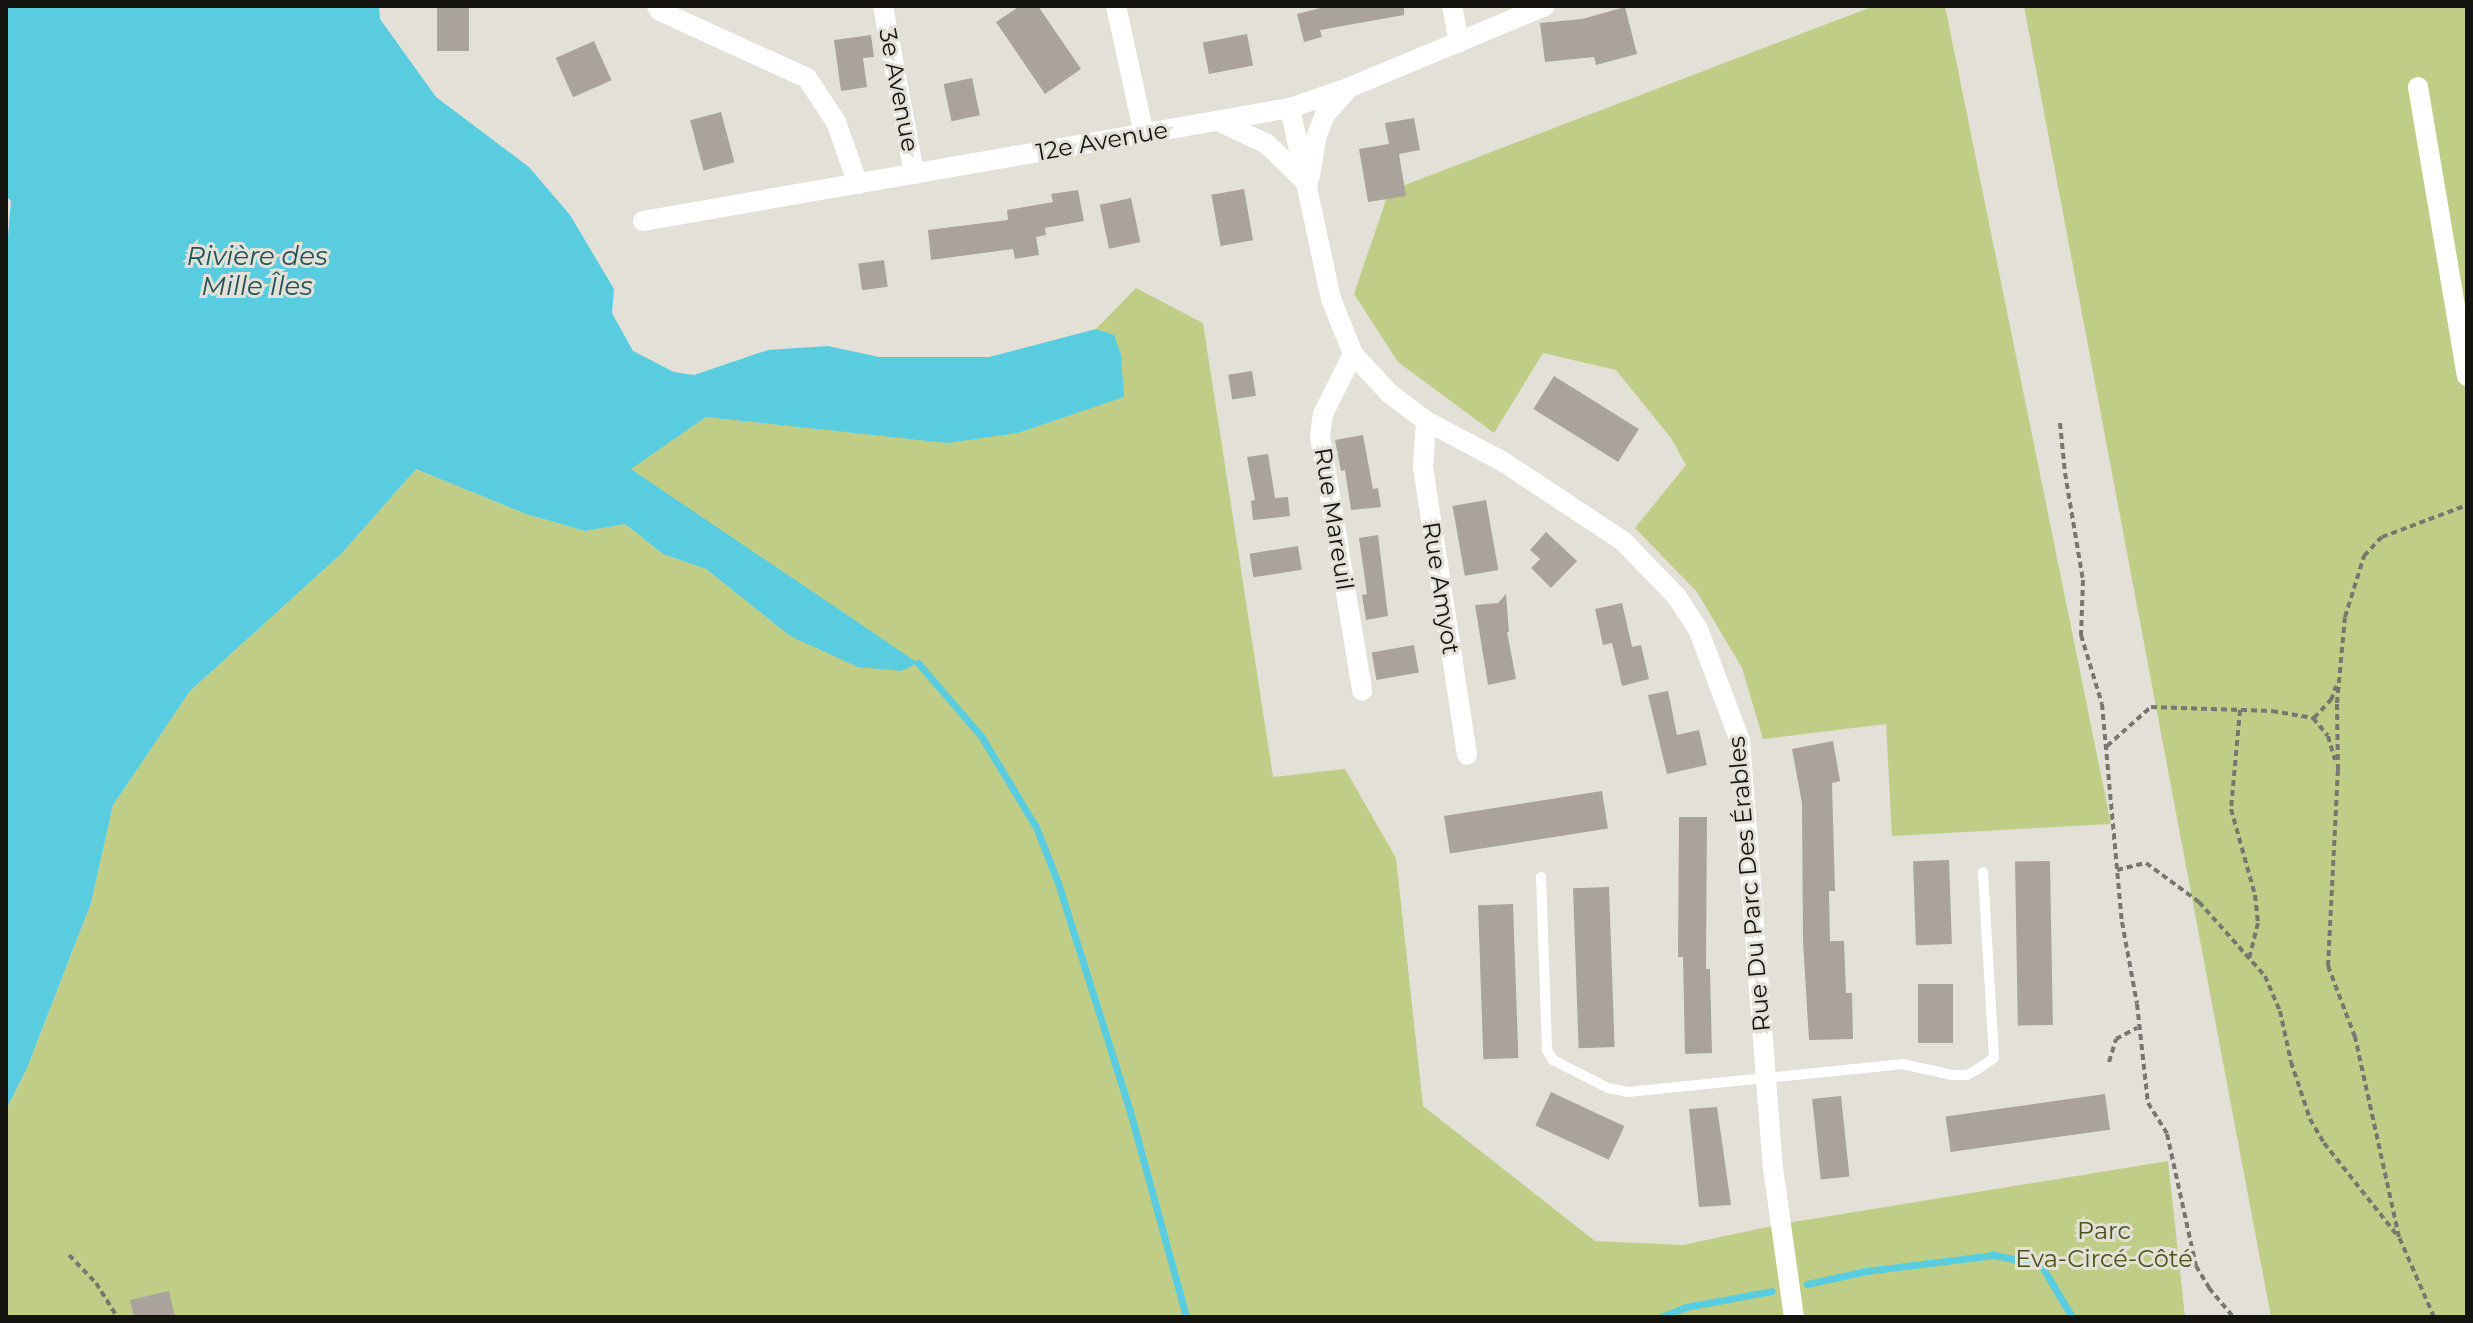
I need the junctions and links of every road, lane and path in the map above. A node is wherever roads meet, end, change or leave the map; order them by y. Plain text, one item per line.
1 (657, 6) edge
2 (883, 6) edge
3 (1116, 6) edge
4 (1452, 6) edge
5 (1545, 6) edge
6 (1459, 42) junction
7 (2418, 87) dead end
8 (1348, 88) junction
9 (1290, 108) junction
10 (1216, 121) junction
11 (1144, 134) junction
12 (914, 174) junction
13 (858, 184) junction
14 (1308, 184) junction
15 (643, 221) dead end
16 (1353, 354) junction
17 (2467, 376) edge
18 (1426, 421) junction
19 (2060, 423) dead end
20 (2467, 505) edge
21 (2339, 681) junction
22 (1362, 691) dead end
23 (2240, 710) junction
24 (2313, 718) junction
25 (2107, 746) junction
26 (1467, 755) dead end
27 (2338, 770) junction
28 (2117, 871) junction
29 (1983, 872) dead end
30 (1541, 877) dead end
31 (2249, 958) junction
32 (2137, 1028) junction
33 (2109, 1062) dead end
34 (1767, 1080) junction
35 (2399, 1237) junction
36 (69, 1255) dead end
37 (117, 1317) edge
38 (1794, 1317) edge
39 (2233, 1317) edge
40 (2434, 1317) edge

1 - 13 street
2 - 12 street, 3e Avenue
3 - 11 street
4 - 6 street
5 - 6 street, 12e Avenue
6 - 8 street, 12e Avenue
7 - 17 street
8 - 9 street, 12e Avenue
8 - 14 street
9 - 10 street, 12e Avenue
9 - 14 street, Rue Du Parc Des Érables
10 - 11 street, 12e Avenue
10 - 14 street
11 - 12 street, 12e Avenue
12 - 13 street, 12e Avenue
13 - 15 street, 12e Avenue
14 - 16 street, Rue Du Parc Des Érables
16 - 18 street, Rue Du Parc Des Érables
16 - 22 street, Rue Mareuil
18 - 26 street, Rue Amyot
18 - 34 street, Rue Du Parc Des Érables
19 - 25 path
20 - 21 path
21 - 24 path
21 - 27 path
23 - 24 path
23 - 25 path
23 - 31 path
24 - 27 path
25 - 28 path
27 - 35 path
28 - 31 path
28 - 32 path
29 - 34 lane
30 - 34 lane
31 - 35 path
32 - 33 path
32 - 39 path
34 - 38 street, Rue Du Parc Des Érables
35 - 40 path
36 - 37 path

